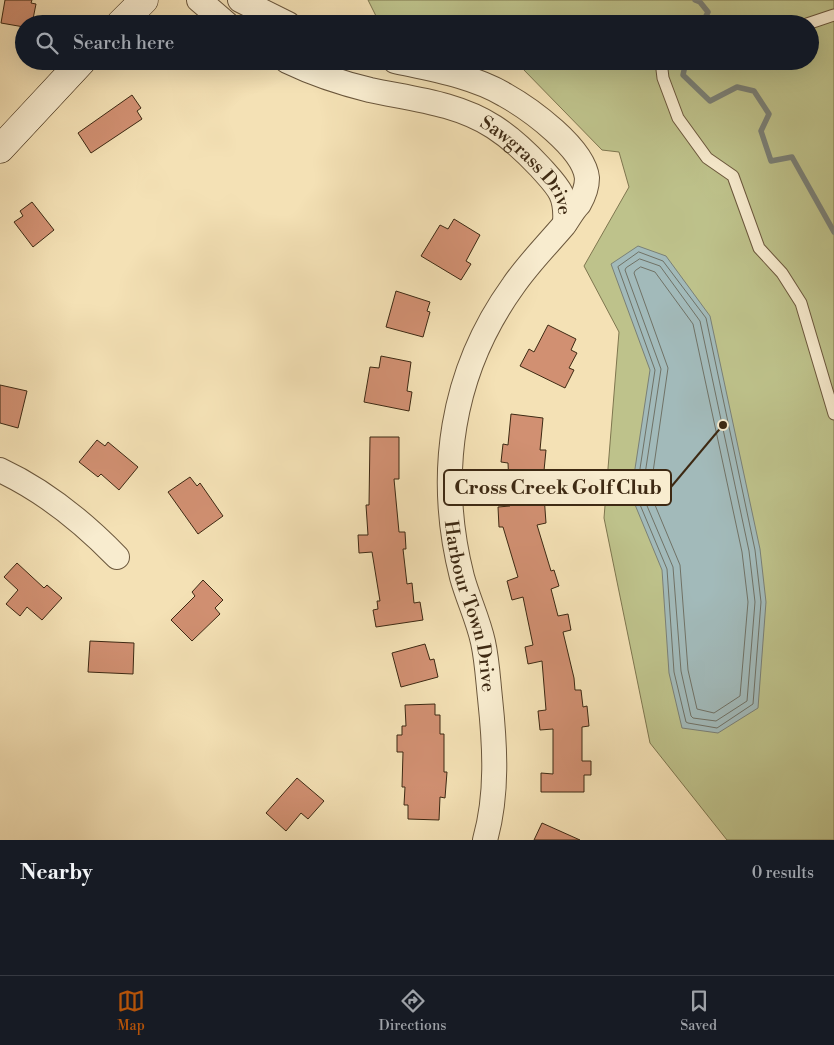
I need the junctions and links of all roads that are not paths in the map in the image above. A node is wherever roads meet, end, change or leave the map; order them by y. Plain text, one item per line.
1 (144, 0) edge
2 (199, 0) edge
3 (240, 0) edge
4 (129, 15) edge
5 (216, 15) edge
6 (269, 15) edge
7 (834, 15) edge
8 (819, 20) edge
9 (74, 70) edge
10 (307, 70) edge
11 (432, 70) edge
12 (662, 70) edge
13 (0, 149) edge
14 (565, 223) junction
15 (834, 414) edge
16 (0, 470) edge
17 (117, 557) dead end
18 (485, 840) edge

1 - 4 main road
2 - 5 street
3 - 6 street
7 - 8 lane
9 - 13 main road
10 - 14 street, Sawgrass Drive
11 - 14 street, Sawgrass Drive
12 - 15 lane
14 - 18 street, Harbour Town Drive
16 - 17 street

